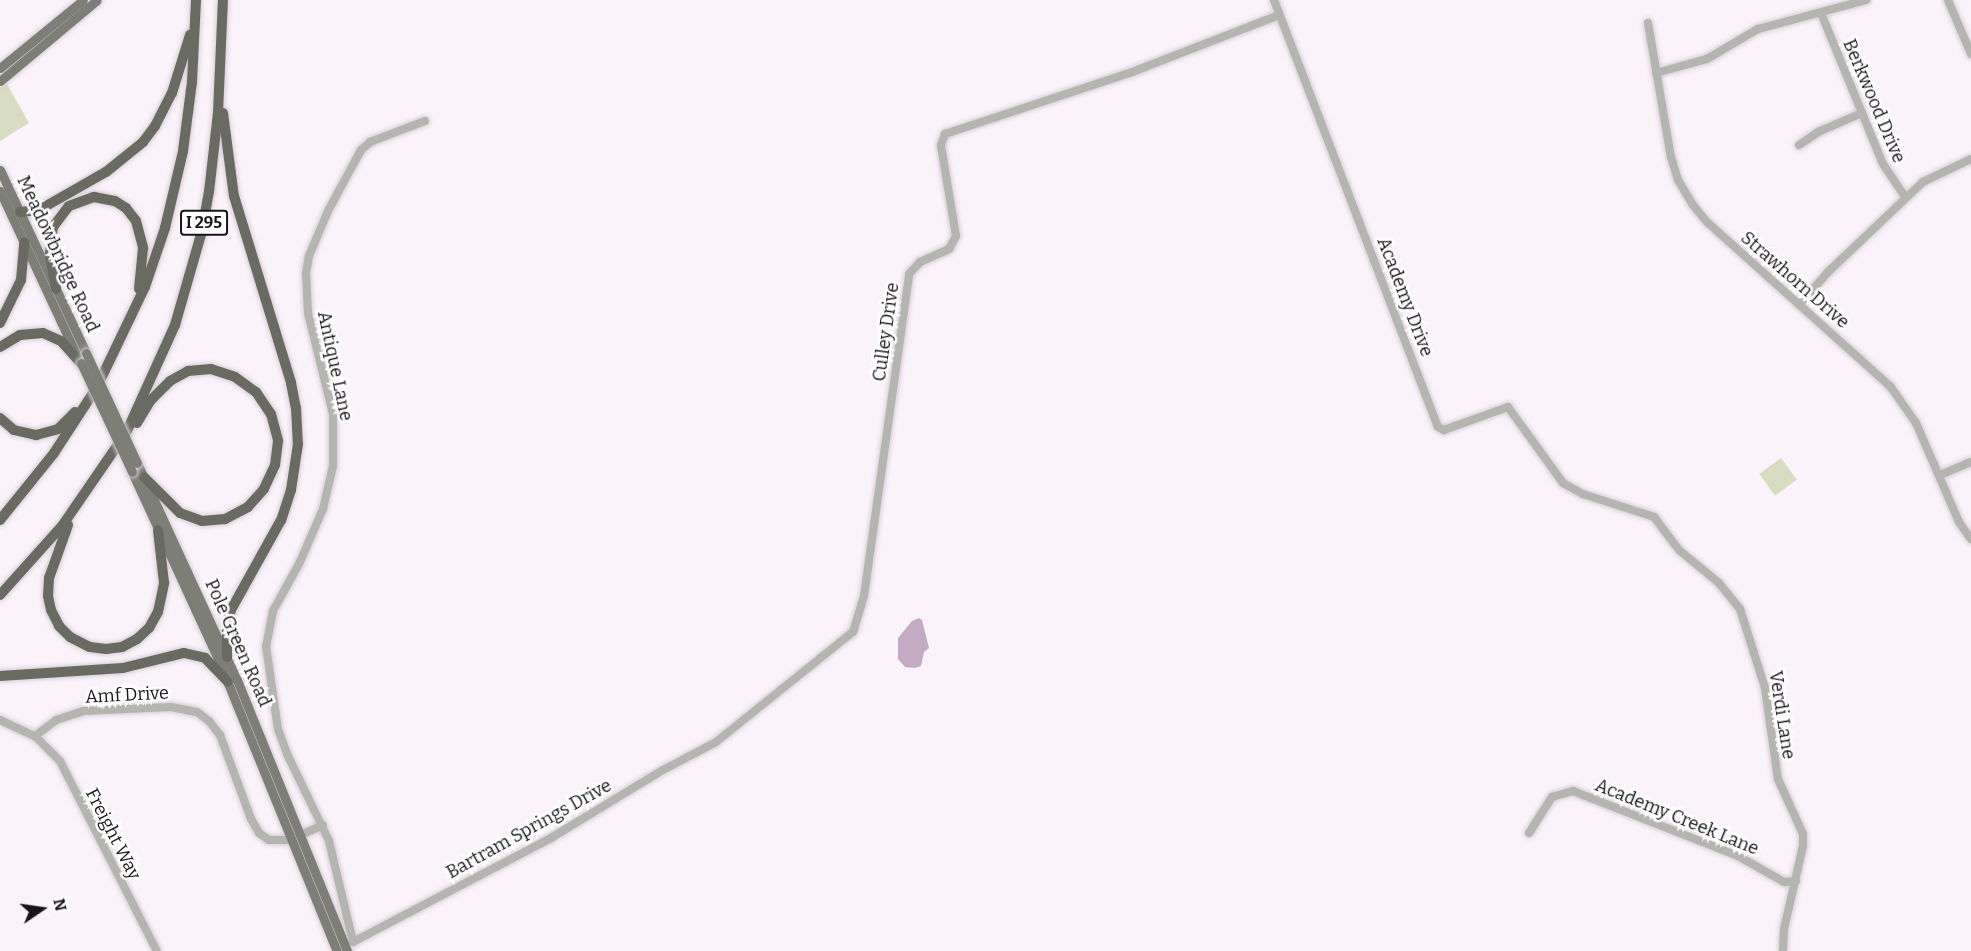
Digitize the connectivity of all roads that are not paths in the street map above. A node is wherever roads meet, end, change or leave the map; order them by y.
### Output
1 (82, 0) edge
2 (97, 0) edge
3 (223, 0) edge
4 (1274, 0) edge
5 (1866, 0) edge
6 (1948, 0) edge
7 (196, 4) edge
8 (1821, 13) junction
9 (1279, 15) junction
10 (1648, 22) dead end
11 (1971, 54) edge
12 (0, 68) edge
13 (1656, 73) junction
14 (0, 81) edge
15 (220, 86) junction
16 (1862, 113) junction
17 (425, 121) dead end
18 (1799, 145) dead end
19 (1971, 159) edge
20 (0, 170) edge
21 (0, 191) edge
22 (1905, 197) junction
23 (20, 212) junction
24 (24, 242) junction
25 (56, 289) junction
26 (1800, 304) junction
27 (137, 307) junction
28 (0, 323) edge
29 (0, 347) edge
30 (83, 358) junction
31 (89, 400) junction
32 (0, 418) edge
33 (126, 434) junction
34 (1971, 462) edge
35 (1940, 475) junction
36 (144, 477) junction
37 (1582, 494) joint
38 (74, 511) junction
39 (0, 520) edge
40 (158, 530) junction
41 (1971, 539) edge
42 (0, 595) edge
43 (227, 657) junction
44 (0, 676) edge
45 (228, 682) junction
46 (747, 717) joint
47 (0, 720) edge
48 (35, 736) junction
49 (322, 825) junction
50 (1529, 833) dead end
51 (292, 834) junction
52 (1796, 880) junction
53 (353, 942) joint
54 (157, 951) edge
55 (337, 951) edge
56 (347, 951) edge
57 (1783, 951) edge

1 - 12 main road
2 - 14 main road
3 - 15 highway, I 295
4 - 9 street, Academy Drive
5 - 8 street
6 - 11 street
7 - 23 highway
7 - 27 highway, I 295
8 - 13 street
8 - 16 street, Berkwood Drive
9 - 37 street, Academy Drive
9 - 46 street, Culley Drive
10 - 13 street, Strawhorn Drive
13 - 26 street, Strawhorn Drive
15 - 33 highway, I 295
15 - 43 highway
16 - 18 street
16 - 22 street, Berkwood Drive
17 - 49 street, Antique Lane
19 - 22 street
20 - 23 main road, Meadowbridge Road
21 - 24 main road, Meadowbridge Road
22 - 26 street
23 - 25 main road, Meadowbridge Road
24 - 28 highway
24 - 30 main road, Meadowbridge Road
25 - 27 highway
25 - 30 main road, Meadowbridge Road
26 - 35 street, Strawhorn Drive
27 - 31 highway, I 295
29 - 30 highway
30 - 36 main road, Pole Green Road, bridge
30 - 40 main road, Pole Green Road, bridge
31 - 32 highway
31 - 39 highway, I 295
33 - 36 highway
33 - 38 highway, I 295
34 - 35 street
35 - 41 street, Strawhorn Drive
36 - 43 main road, Pole Green Road
37 - 52 street, Verdi Lane
38 - 40 highway
38 - 42 highway, I 295
40 - 45 main road, Pole Green Road
43 - 51 main road, Pole Green Road
44 - 45 highway
45 - 51 main road, Pole Green Road
46 - 53 street, Bartram Springs Drive
47 - 48 street
48 - 51 street, Amf Drive
48 - 54 street, Freight Way
49 - 51 street
49 - 53 street, Antique Lane
50 - 52 street, Academy Creek Lane
51 - 55 main road, Pole Green Road
51 - 56 main road, Pole Green Road
52 - 57 street, Verdi Lane

